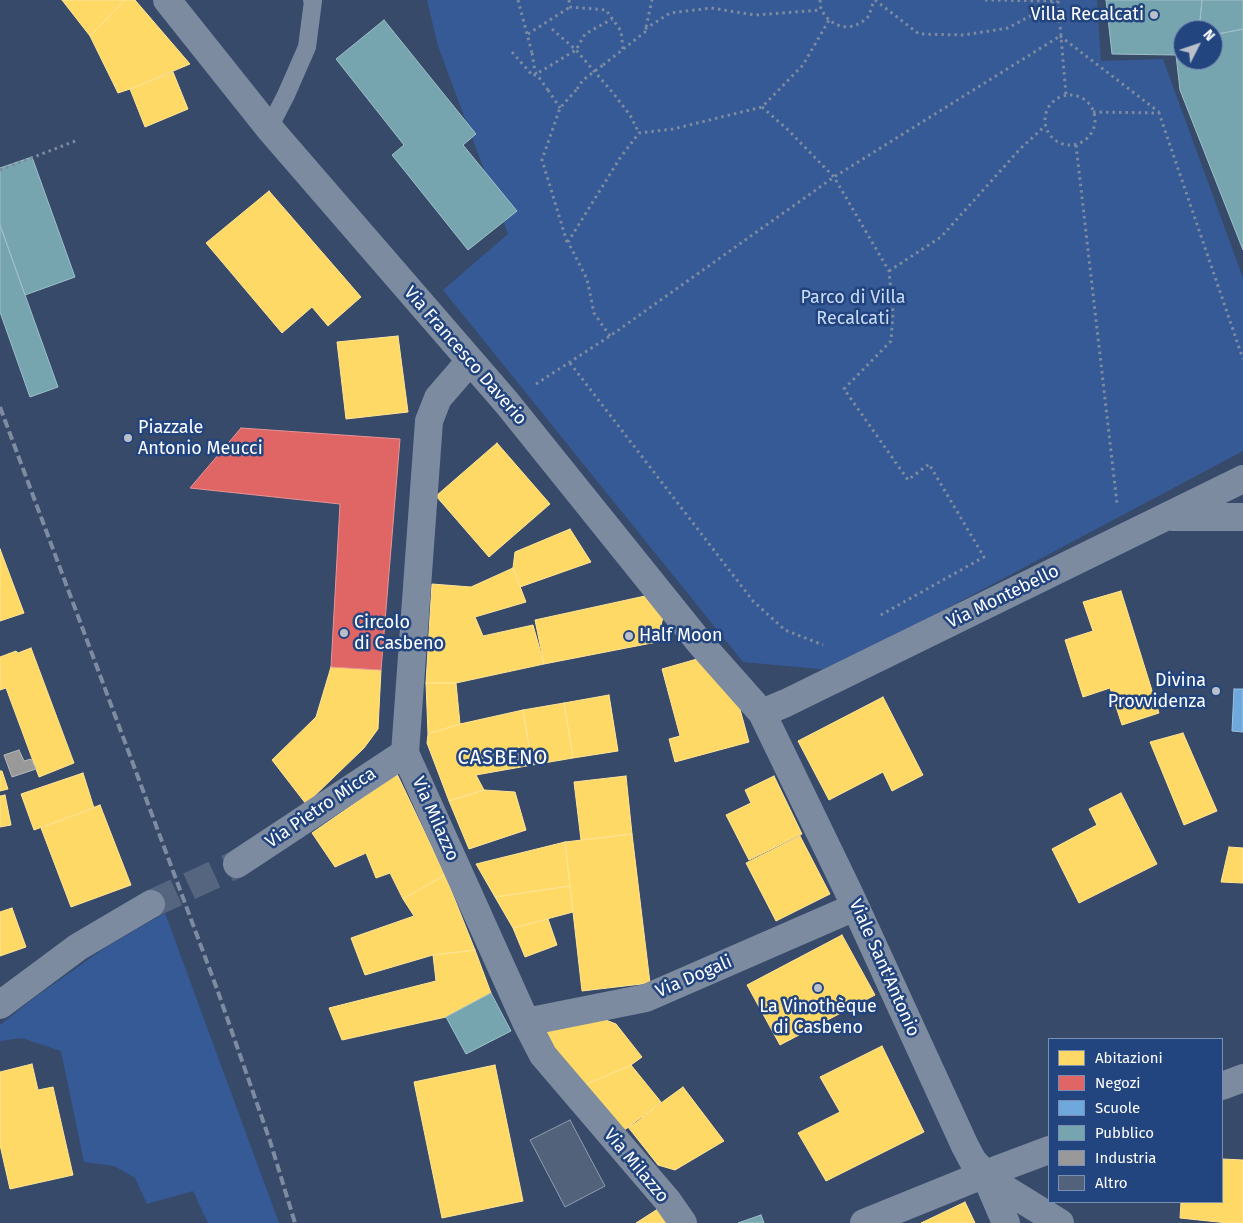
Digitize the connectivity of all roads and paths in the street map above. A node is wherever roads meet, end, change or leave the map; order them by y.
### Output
1 (167, 0) edge
2 (312, 0) edge
3 (518, 0) edge
4 (568, 0) edge
5 (652, 0) edge
6 (820, 0) edge
7 (874, 0) edge
8 (985, 0) edge
9 (1058, 0) edge
10 (570, 6) junction
11 (821, 10) junction
12 (612, 19) junction
13 (829, 20) junction
14 (552, 29) dead end
15 (645, 29) junction
16 (528, 34) junction
17 (1060, 36) junction
18 (623, 49) junction
19 (576, 50) junction
20 (512, 52) dead end
21 (1066, 96) junction
22 (762, 107) junction
23 (560, 108) junction
24 (1093, 112) junction
25 (1159, 112) junction
26 (1045, 126) junction
27 (269, 128) junction
28 (639, 133) junction
29 (78, 140) dead end
30 (1076, 144) junction
31 (0, 170) edge
32 (834, 177) junction
33 (568, 242) junction
34 (889, 271) junction
35 (610, 336) junction
36 (1243, 359) edge
37 (470, 360) junction
38 (570, 364) junction
39 (507, 403) junction
40 (1243, 479) edge
41 (1167, 517) junction
42 (1243, 517) edge
43 (1121, 539) junction
44 (876, 618) dead end
45 (826, 646) dead end
46 (762, 713) junction
47 (405, 753) junction
48 (237, 864) tunnel mouth
49 (151, 904) tunnel mouth
50 (855, 908) junction
51 (0, 1004) edge
52 (526, 1022) junction
53 (1243, 1078) edge
54 (1223, 1086) edge
55 (1048, 1150) edge
56 (985, 1174) junction
57 (683, 1223) edge
58 (864, 1223) edge
59 (1006, 1223) edge
60 (1060, 1223) edge

1 - 27 street, Via Francesco Daverio
2 - 27 lane
3 - 16 path
4 - 10 path
5 - 15 path
6 - 11 path
7 - 9 path
7 - 13 path
8 - 9 path
9 - 17 path
10 - 12 path
10 - 16 path
11 - 13 path
11 - 15 path
12 - 18 path
12 - 19 path
13 - 22 path
14 - 19 path
15 - 18 path
16 - 23 path, bridge
17 - 21 path
17 - 25 path
17 - 32 path
18 - 23 path, bridge
19 - 20 path
19 - 28 path
21 - 24 path
21 - 26 path
22 - 28 path
22 - 32 path
23 - 33 path
24 - 25 path
24 - 30 path
25 - 36 path
26 - 30 path
26 - 34 path
27 - 37 street, Via Francesco Daverio
28 - 33 path
29 - 31 path
30 - 43 path
32 - 34 path
32 - 35 path
33 - 35 path
34 - 44 path
35 - 38 path
37 - 39 street, Via Francesco Daverio
37 - 47 street, Via Milazzo
38 - 39 path
38 - 45 path
39 - 46 street, Via Francesco Daverio
40 - 41 street, Via Montebello
41 - 42 street
41 - 43 street, Via Montebello
43 - 46 street, Via Montebello
46 - 50 street, Viale Sant'Antonio
47 - 48 street, Via Pietro Micca
47 - 52 street, Via Milazzo
49 - 51 street
50 - 52 street, Via Dogali
50 - 56 street, Viale Sant'Antonio
52 - 57 street, Via Milazzo
53 - 54 street
55 - 56 street
56 - 58 street
56 - 59 street, Viale Sant'Antonio
56 - 60 street

